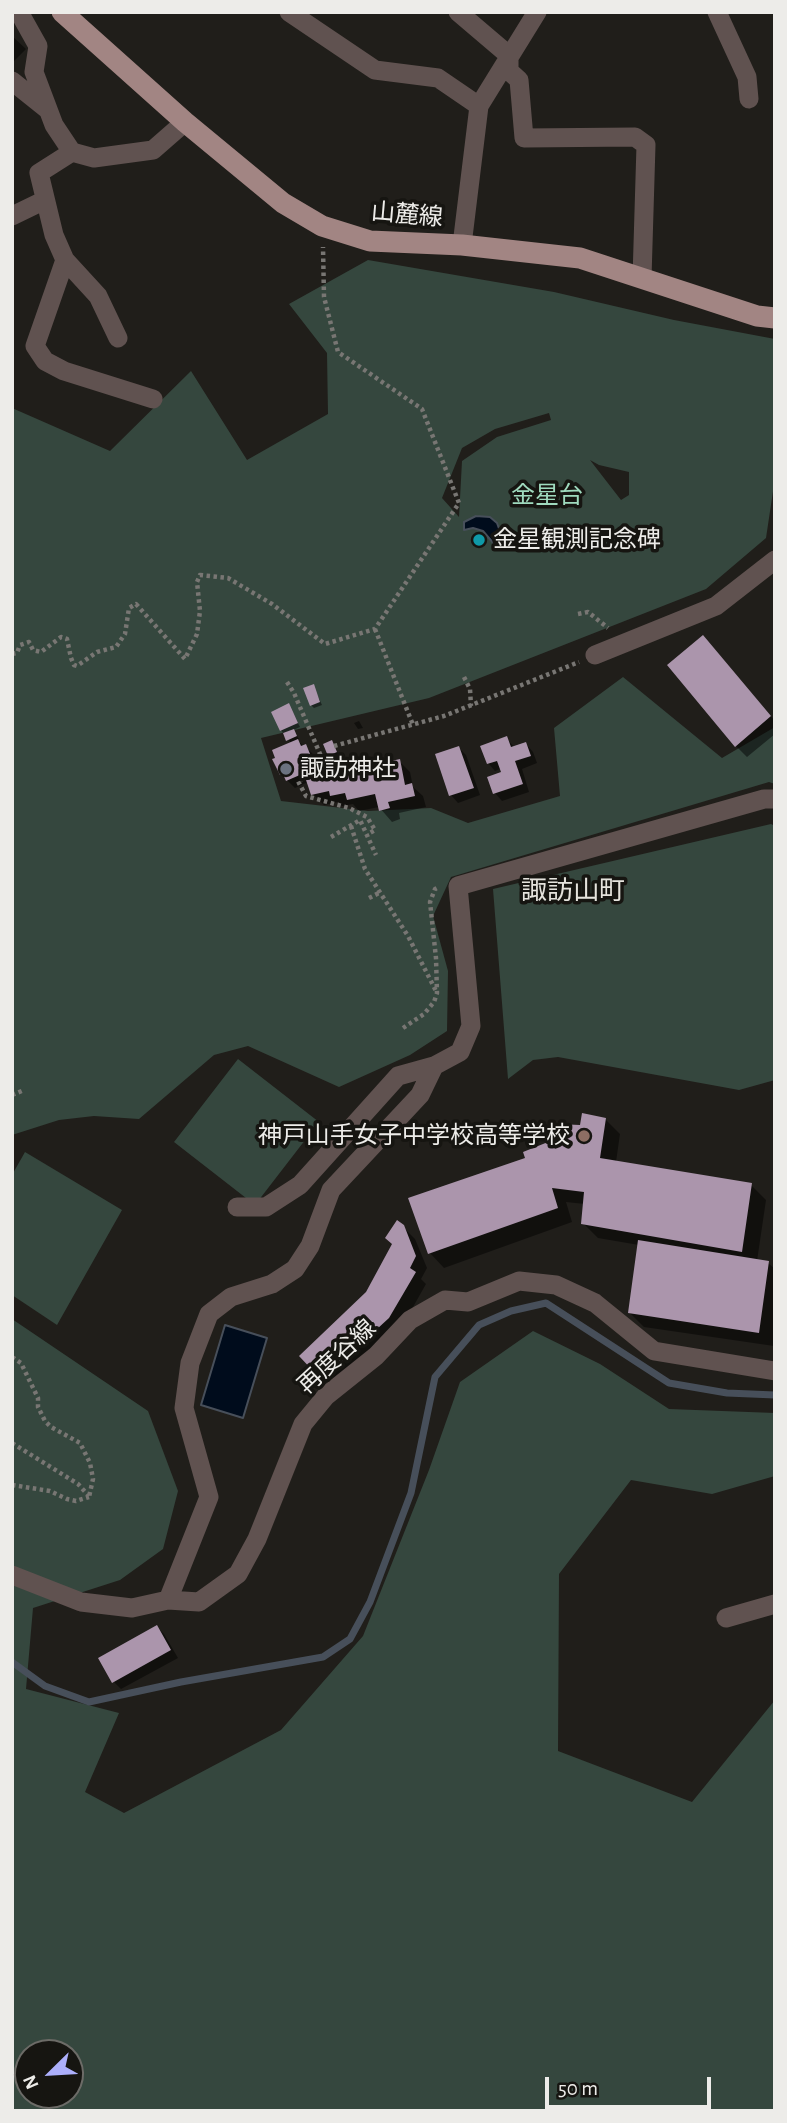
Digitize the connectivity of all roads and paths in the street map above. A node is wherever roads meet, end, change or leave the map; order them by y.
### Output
1 (19, 12) edge
2 (289, 12) edge
3 (458, 12) edge
4 (537, 12) edge
5 (717, 12) edge
6 (75, 16) edge
7 (509, 60) junction
8 (12, 81) edge
9 (749, 99) dead end
10 (479, 106) junction
11 (48, 109) junction
12 (185, 122) junction
13 (72, 152) junction
14 (45, 200) junction
15 (12, 216) edge
16 (322, 226) junction
17 (462, 245) junction
18 (65, 260) junction
19 (642, 278) junction
20 (775, 318) edge
21 (118, 338) dead end
22 (153, 400) dead end
23 (775, 560) edge
24 (578, 614) dead end
25 (374, 629) junction
26 (617, 635) dead end
27 (12, 654) edge
28 (596, 655) joint
29 (464, 677) dead end
30 (287, 682) dead end
31 (471, 706) junction
32 (413, 724) junction
33 (334, 746) dead end
34 (325, 750) dead end
35 (319, 752) junction
36 (775, 799) edge
37 (351, 825) junction
38 (368, 834) junction
39 (331, 837) dead end
40 (376, 855) dead end
41 (458, 886) junction
42 (379, 893) junction
43 (369, 898) dead end
44 (437, 993) junction
45 (403, 1028) dead end
46 (434, 1066) junction
47 (24, 1090) dead end
48 (12, 1095) edge
49 (237, 1207) dead end
50 (12, 1357) edge
51 (775, 1371) edge
52 (12, 1443) edge
53 (12, 1485) edge
54 (89, 1497) junction
55 (12, 1575) edge
56 (168, 1600) junction
57 (775, 1604) edge
58 (726, 1618) dead end

1 - 11 street
2 - 10 street
3 - 7 street
4 - 7 street
5 - 9 street
6 - 12 main road, 山麓線
7 - 10 street
7 - 19 street
8 - 11 street
10 - 17 street
11 - 13 street
12 - 13 street
12 - 16 main road, 山麓線
13 - 14 street
14 - 15 street
14 - 18 street
16 - 17 main road, 山麓線
16 - 25 path
17 - 19 main road, 山麓線
18 - 21 street
18 - 22 street
19 - 20 main road, 山麓線
23 - 28 street
24 - 26 path
25 - 27 path
25 - 32 path
28 - 31 path
29 - 31 path
30 - 35 path
31 - 32 path
32 - 33 path
34 - 35 path
35 - 38 path
36 - 41 street
37 - 38 path
37 - 39 path
37 - 42 path
38 - 40 path
41 - 44 path
41 - 46 street
42 - 43 path
42 - 44 path
44 - 45 path
46 - 49 street
46 - 56 street
47 - 48 path
50 - 54 path
51 - 56 street, 再度谷線
52 - 54 path
53 - 54 path
55 - 56 street, 再度谷線
57 - 58 street

